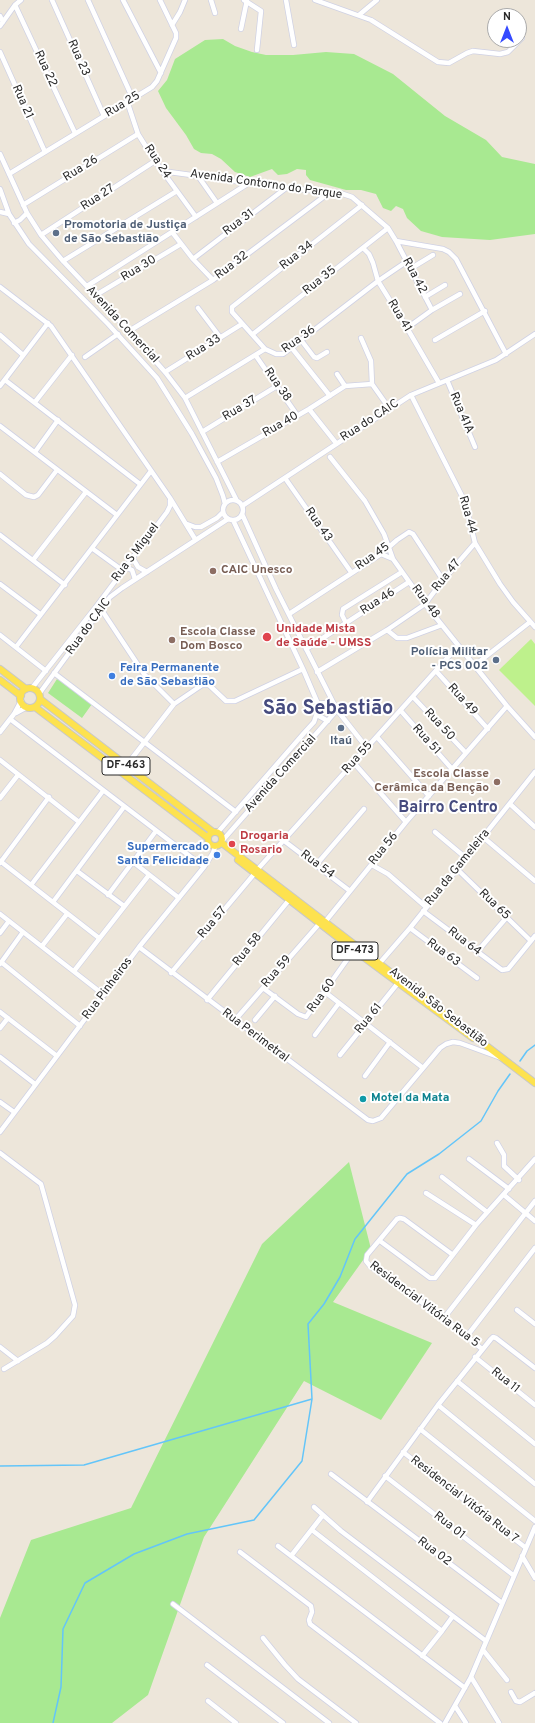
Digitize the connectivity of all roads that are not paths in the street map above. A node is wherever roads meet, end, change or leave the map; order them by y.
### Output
1 (21, 0) edge
2 (52, 0) edge
3 (88, 0) edge
4 (123, 0) edge
5 (160, 0) edge
6 (185, 0) edge
7 (211, 0) edge
8 (286, 0) edge
9 (319, 0) edge
10 (377, 0) edge
11 (246, 1) edge
12 (15, 5) junction
13 (215, 13) dead end
14 (359, 15) junction
15 (0, 16) edge
16 (2, 24) edge
17 (172, 25) junction
18 (242, 29) dead end
19 (294, 45) dead end
20 (512, 48) edge
21 (257, 50) dead end
22 (0, 52) edge
23 (161, 73) junction
24 (133, 98) junction
25 (127, 101) junction
26 (104, 116) junction
27 (75, 133) junction
28 (138, 134) junction
29 (45, 152) junction
30 (0, 154) edge
31 (155, 161) junction
32 (3, 166) edge
33 (162, 171) junction
34 (9, 174) junction
35 (198, 176) junction
36 (249, 182) junction
37 (286, 188) junction
38 (0, 189) edge
39 (177, 191) junction
40 (330, 192) junction
41 (217, 203) junction
42 (23, 205) junction
43 (362, 205) junction
44 (0, 212) edge
45 (27, 213) junction
46 (9, 214) junction
47 (196, 217) junction
48 (14, 223) junction
49 (388, 228) junction
50 (172, 232) junction
51 (41, 235) junction
52 (396, 241) junction
53 (181, 244) junction
54 (363, 248) junction
55 (433, 255) dead end
56 (193, 259) junction
57 (63, 261) junction
58 (406, 262) junction
59 (410, 269) junction
60 (213, 280) junction
61 (378, 281) junction
62 (445, 284) dead end
63 (87, 286) junction
64 (0, 287) edge
65 (460, 294) dead end
66 (96, 295) junction
67 (425, 296) junction
68 (198, 308) dead end
69 (432, 310) junction
70 (485, 312) junction
71 (117, 318) junction
72 (48, 323) junction
73 (108, 324) junction
74 (242, 324) junction
75 (407, 328) junction
76 (129, 331) junction
77 (118, 334) junction
78 (253, 334) junction
79 (535, 334) edge
80 (0, 335) edge
81 (220, 338) junction
82 (361, 338) dead end
83 (301, 340) junction
84 (435, 340) dead end
85 (139, 342) junction
86 (291, 347) junction
87 (132, 349) junction
88 (265, 349) junction
89 (327, 352) dead end
90 (23, 354) junction
91 (506, 354) junction
92 (72, 355) junction
93 (256, 356) junction
94 (85, 357) dead end
95 (165, 372) junction
96 (337, 374) dead end
97 (5, 380) junction
98 (447, 380) junction
99 (439, 383) junction
100 (372, 384) junction
101 (0, 386) edge
102 (277, 386) junction
103 (345, 386) junction
104 (412, 395) junction
105 (330, 396) junction
106 (185, 398) junction
107 (35, 402) junction
108 (389, 408) junction
109 (309, 409) junction
110 (297, 415) junction
111 (58, 420) junction
112 (0, 426) edge
113 (202, 432) junction
114 (336, 443) junction
115 (475, 447) dead end
116 (35, 452) junction
117 (213, 454) junction
118 (330, 457) dead end
119 (205, 459) junction
120 (217, 462) junction
121 (57, 470) junction
122 (151, 471) junction
123 (0, 474) edge
124 (284, 478) junction
125 (140, 484) junction
126 (86, 492) junction
127 (170, 498) junction
128 (237, 501) junction
129 (225, 504) junction
130 (242, 506) junction
131 (167, 512) junction
132 (223, 512) junction
133 (180, 514) junction
134 (242, 514) junction
135 (117, 515) junction
136 (231, 519) junction
137 (187, 524) junction
138 (0, 535) edge
139 (196, 539) junction
140 (475, 543) junction
141 (389, 547) junction
142 (92, 548) junction
143 (381, 554) junction
144 (132, 558) junction
145 (393, 559) junction
146 (33, 560) junction
147 (124, 568) junction
148 (147, 572) junction
149 (351, 572) junction
150 (402, 572) junction
151 (116, 579) junction
152 (135, 579) junction
153 (443, 580) junction
154 (410, 582) junction
155 (0, 584) edge
156 (65, 585) junction
157 (122, 588) junction
158 (276, 589) junction
159 (266, 590) junction
160 (425, 604) junction
161 (102, 609) junction
162 (40, 614) junction
163 (289, 614) junction
164 (530, 622) junction
165 (346, 623) junction
166 (442, 625) junction
167 (283, 627) junction
168 (535, 627) edge
169 (296, 629) junction
170 (387, 630) junction
171 (0, 635) edge
172 (458, 646) junction
173 (16, 647) junction
174 (306, 649) junction
175 (475, 666) junction
176 (0, 669) edge
177 (304, 669) junction
178 (46, 671) junction
179 (436, 671) junction
180 (317, 672) junction
181 (54, 673) junction
182 (0, 680) edge
183 (29, 689) junction
184 (40, 697) junction
185 (413, 697) junction
186 (21, 699) junction
187 (332, 702) junction
188 (174, 704) junction
189 (318, 704) junction
190 (507, 706) junction
191 (27, 707) junction
192 (35, 707) junction
193 (337, 710) junction
194 (401, 711) junction
195 (14, 714) junction
196 (317, 714) junction
197 (10, 719) junction
198 (328, 721) junction
199 (488, 728) junction
200 (0, 732) edge
201 (535, 736) edge
202 (377, 737) junction
203 (145, 742) junction
204 (367, 748) junction
205 (466, 753) junction
206 (0, 760) edge
207 (354, 763) junction
208 (126, 766) junction
209 (452, 769) junction
210 (535, 772) edge
211 (18, 775) junction
212 (103, 791) junction
213 (429, 796) junction
214 (49, 797) junction
215 (0, 798) edge
216 (510, 804) junction
217 (124, 807) junction
218 (364, 809) dead end
219 (236, 812) junction
220 (79, 822) junction
221 (406, 822) junction
222 (535, 827) edge
223 (156, 831) junction
224 (215, 832) junction
225 (435, 832) dead end
226 (208, 838) junction
227 (483, 838) junction
228 (283, 840) junction
229 (220, 844) junction
230 (466, 858) junction
231 (0, 862) edge
232 (132, 862) junction
233 (372, 864) junction
234 (316, 865) junction
235 (204, 867) junction
236 (457, 869) junction
237 (77, 871) junction
238 (256, 871) junction
239 (148, 874) junction
240 (535, 881) edge
241 (31, 885) junction
242 (350, 891) junction
243 (108, 895) junction
244 (179, 898) junction
245 (289, 900) junction
246 (52, 902) junction
247 (124, 906) junction
248 (426, 907) junction
249 (423, 911) junction
250 (0, 914) edge
251 (67, 914) junction
252 (507, 918) junction
253 (9, 921) junction
254 (326, 922) junction
255 (319, 924) junction
256 (410, 928) junction
257 (24, 932) junction
258 (0, 933) edge
259 (535, 936) edge
260 (99, 938) junction
261 (531, 941) junction
262 (42, 946) junction
263 (138, 947) junction
264 (354, 950) junction
265 (477, 952) junction
266 (1, 963) edge
267 (378, 965) junction
268 (74, 971) junction
269 (171, 973) junction
270 (477, 978) dead end
271 (398, 983) junction
272 (263, 988) junction
273 (325, 992) junction
274 (104, 995) junction
275 (274, 996) junction
276 (207, 1000) junction
277 (338, 1003) junction
278 (0, 1012) edge
279 (8, 1018) junction
280 (234, 1020) junction
281 (255, 1020) dead end
282 (366, 1023) junction
283 (80, 1026) junction
284 (0, 1028) edge
285 (315, 1035) dead end
286 (390, 1042) junction
287 (495, 1051) junction
288 (340, 1055) dead end
289 (57, 1056) junction
290 (0, 1057) edge
291 (504, 1059) junction
292 (423, 1068) junction
293 (365, 1076) dead end
294 (535, 1083) edge
295 (35, 1084) junction
296 (0, 1102) edge
297 (14, 1112) junction
298 (0, 1132) edge
299 (497, 1143) dead end
300 (0, 1153) edge
301 (469, 1159) dead end
302 (535, 1160) edge
303 (442, 1177) dead end
304 (519, 1180) junction
305 (509, 1190) junction
306 (426, 1193) dead end
307 (504, 1195) junction
308 (535, 1201) edge
309 (487, 1212) junction
310 (525, 1214) junction
311 (535, 1221) edge
312 (476, 1225) junction
313 (380, 1241) junction
314 (535, 1248) edge
315 (453, 1256) junction
316 (517, 1310) dead end
317 (444, 1318) junction
318 (535, 1324) edge
319 (467, 1336) junction
320 (0, 1347) edge
321 (482, 1349) junction
322 (475, 1357) junction
323 (18, 1361) junction
324 (535, 1368) edge
325 (4, 1369) dead end
326 (456, 1381) junction
327 (438, 1405) junction
328 (535, 1405) edge
329 (420, 1429) junction
330 (535, 1444) edge
331 (403, 1452) junction
332 (331, 1474) dead end
333 (385, 1476) junction
334 (535, 1484) edge
335 (366, 1502) junction
336 (314, 1507) dead end
337 (323, 1515) junction
338 (535, 1521) edge
339 (535, 1527) edge
340 (312, 1530) junction
341 (278, 1546) dead end
342 (526, 1548) junction
343 (240, 1552) dead end
344 (290, 1556) junction
345 (522, 1556) junction
346 (513, 1575) junction
347 (535, 1578) edge
348 (502, 1603) junction
349 (173, 1604) dead end
350 (453, 1616) junction
351 (442, 1631) junction
352 (263, 1638) dead end
353 (486, 1641) junction
354 (483, 1650) junction
355 (422, 1656) junction
356 (207, 1665) dead end
357 (471, 1677) junction
358 (507, 1680) dead end
359 (465, 1688) junction
360 (511, 1692) dead end
361 (535, 1693) edge
362 (208, 1701) dead end
363 (455, 1706) junction
364 (236, 1723) edge
365 (283, 1723) edge
366 (329, 1723) edge
367 (356, 1723) edge
368 (440, 1723) edge
369 (445, 1723) edge
370 (466, 1723) edge
371 (499, 1723) edge

1 - 12 street
2 - 26 street, Rua 23
3 - 24 street
4 - 23 street
5 - 17 street
6 - 17 street
7 - 13 street
8 - 19 street
9 - 14 street
10 - 14 street
11 - 18 street
11 - 21 street
12 - 16 street
12 - 27 street, Rua 22
14 - 20 street
15 - 16 street
17 - 23 street, Rua 25
22 - 29 street, Rua 21
23 - 24 street, Rua 25
24 - 25 street, Rua 25
25 - 26 street, Rua 25
25 - 28 street, Rua 24
26 - 27 street, Rua 25
27 - 29 street, Rua 25
28 - 31 street, Rua 24
28 - 42 street, Rua 26
29 - 34 street, Rua 25
30 - 32 street, Avenida Comercial
31 - 33 street, Rua 24
31 - 51 street, Rua 27
32 - 34 street, Avenida Comercial
33 - 35 street, Avenida Contorno do Parque
33 - 39 street, Rua 24
34 - 42 street, Avenida Comercial
35 - 36 street, Avenida Contorno do Parque
35 - 41 street
36 - 37 street, Avenida Contorno do Parque
36 - 41 street
37 - 40 street, Avenida Contorno do Parque
37 - 56 street, Rua 31
38 - 46 street, Avenida Comercial
39 - 47 street, Rua 24
39 - 57 street
40 - 43 street, Avenida Contorno do Parque
40 - 60 street, Rua 32
41 - 47 street
42 - 45 street, Avenida Comercial
43 - 49 street, Avenida Contorno do Parque
43 - 74 street, Rua 34
44 - 46 street
45 - 48 street
45 - 51 street, Avenida Comercial
46 - 48 street, Avenida Comercial
47 - 50 street
48 - 73 street, Avenida Comercial
49 - 52 street, Avenida Contorno do Parque
49 - 54 street, Rua 35
50 - 53 street
50 - 63 street
51 - 57 street, Avenida Comercial
52 - 58 street, Rua 42
52 - 70 street
53 - 56 street
53 - 66 street, Rua 30
54 - 61 street, Rua 41
54 - 78 street, Rua 35
55 - 59 street
56 - 60 street
57 - 63 street, Avenida Comercial
58 - 59 street, Rua 42
58 - 61 street, Rua 36
59 - 67 street, Rua 42
60 - 76 street, Rua 32
61 - 75 street, Rua 41
61 - 83 street, Rua 36
62 - 67 street
63 - 66 street, Avenida Comercial
64 - 72 street
65 - 69 street
66 - 71 street, Avenida Comercial
67 - 69 street, Rua 42
68 - 81 street
69 - 75 street
70 - 84 street
70 - 91 street
71 - 73 street
71 - 76 street, Avenida Comercial
72 - 90 street
72 - 92 street
73 - 77 street, Avenida Comercial
74 - 78 street
74 - 81 street, Rua 33
75 - 99 street, Rua 41
76 - 85 street, Avenida Comercial
77 - 87 street, Avenida Comercial
77 - 94 street
78 - 88 street
79 - 91 street
80 - 90 street
81 - 95 street, Rua 33
82 - 100 street
83 - 86 street, Rua 36
83 - 89 street
85 - 87 street
85 - 95 street, Avenida Comercial
86 - 88 street, Rua 36
86 - 105 street
87 - 119 street, Avenida Comercial
88 - 93 street, Rua 36
90 - 97 street
91 - 98 street, Rua do CAIC
92 - 107 street
92 - 122 street
93 - 102 street, Rua 38
93 - 106 street, Rua 36
95 - 106 street, Avenida Comercial
96 - 103 street
97 - 101 street
97 - 107 street
98 - 99 street, Rua do CAIC
98 - 115 street, Rua 41A
99 - 104 street, Rua do CAIC
100 - 103 street, Rua 40
100 - 108 street
102 - 110 street, Rua 38
102 - 113 street, Rua 37
103 - 105 street, Rua 40
104 - 108 street, Rua do CAIC
104 - 140 street, Rua 44
105 - 109 street, Rua 40
106 - 113 street, Avenida Comercial
107 - 111 street
108 - 114 street, Rua do CAIC
109 - 110 street, Rua 40
109 - 114 street
110 - 120 street, Rua 40
111 - 116 street
111 - 125 street
112 - 116 street
113 - 117 street, Avenida Comercial
114 - 124 street, Rua do CAIC
116 - 121 street
117 - 119 street
117 - 120 street, Avenida Comercial
118 - 141 street, Rua 48
119 - 129 street, Avenida Comercial
120 - 128 street, Avenida Comercial
121 - 123 street
121 - 126 street
122 - 125 street
122 - 127 street
124 - 130 street, Rua do CAIC
124 - 149 street, Rua 43
125 - 135 street
126 - 135 street
126 - 146 street
127 - 131 street, Rua S Miguel
127 - 133 street
128 - 129 street
128 - 130 street
129 - 132 street
130 - 134 street
131 - 133 street
131 - 144 street, Rua S Miguel
132 - 136 street
132 - 137 street
133 - 137 street
134 - 136 street
134 - 158 street
135 - 142 street
136 - 139 street, Rua do CAIC
136 - 159 street, Avenida Comercial
137 - 139 street
138 - 146 street
139 - 148 street, Rua do CAIC
140 - 153 street, Rua 47
140 - 164 street, Rua 44
141 - 143 street, Rua 45
141 - 145 street, Rua 48
141 - 153 street, Rua 45
142 - 147 street
142 - 156 street
143 - 145 street
143 - 149 street, Rua 45
144 - 147 street, Rua S Miguel
144 - 148 street
145 - 150 street, Rua 48
146 - 156 street
147 - 151 street, Rua S Miguel
147 - 152 street
148 - 152 street, Rua do CAIC
149 - 163 street, Rua 45
150 - 154 street, Rua 48
150 - 165 street
151 - 157 street
151 - 178 street, Rua S Miguel
152 - 157 street, Rua do CAIC
153 - 160 street, Rua 47
154 - 160 street, Rua 48
154 - 165 street, Rua 46
155 - 162 street
156 - 162 street
157 - 161 street, Rua do CAIC
158 - 159 street
158 - 163 street
159 - 167 street, Avenida Comercial
160 - 166 street, Rua 48
160 - 170 street, Rua 47
161 - 181 street, Rua do CAIC
161 - 188 street
162 - 173 street
163 - 169 street
164 - 168 street, Rua 44
164 - 175 street
165 - 174 street, Rua 46
166 - 170 street
166 - 172 street, Rua 48
167 - 169 street
167 - 177 street, Avenida Comercial
169 - 174 street
170 - 180 street, Rua 47
171 - 173 street
172 - 175 street, Rua 48
172 - 179 street, Rua 55
173 - 178 street
174 - 180 street
175 - 190 street, Rua 48
176 - 183 main road, DF-463
177 - 188 street
177 - 189 street, Avenida Comercial
178 - 183 street, Rua S Miguel
179 - 185 street, Rua 55
179 - 199 street, Rua 49
180 - 187 street
181 - 184 street, Rua do CAIC
181 - 203 street
182 - 186 main road
183 - 184 main road, DF-463
183 - 186 main road
184 - 192 main road
184 - 208 main road, DF-463
185 - 194 street, Rua 55
185 - 205 street, Rua 50
186 - 191 main road
186 - 195 street
187 - 189 street
187 - 193 street
188 - 203 street
189 - 196 street, Avenida Comercial
190 - 199 street, Rua 56
190 - 201 street, Rua 48
191 - 192 main road
191 - 195 street
192 - 226 main road, DF-463
193 - 198 street, Avenida Comercial
193 - 204 street
194 - 202 street, Rua 55
194 - 209 street, Rua 51
195 - 197 street
196 - 198 street
196 - 219 street, Avenida Comercial
197 - 200 street
197 - 212 street
198 - 229 street, Avenida Comercial
199 - 205 street, Rua 56
202 - 204 street, Rua 55
202 - 213 street
203 - 208 street
203 - 219 street
204 - 207 street, Rua 55
205 - 209 street, Rua 56
206 - 211 street
207 - 221 street
207 - 228 street, Rua 55
208 - 224 main road, DF-463
209 - 213 street, Rua 56
210 - 216 street, Rua da Gameleira
211 - 214 street
211 - 215 street
212 - 217 street
212 - 220 street
213 - 221 street, Rua 56
214 - 220 street
214 - 231 street
216 - 222 street
216 - 227 street, Rua da Gameleira
217 - 223 street
217 - 237 street
218 - 234 street
219 - 224 street, Avenida Comercial
220 - 241 street
221 - 233 street, Rua 56
223 - 232 street
223 - 235 street
224 - 226 main road
224 - 229 main road, DF-473
225 - 230 street
226 - 229 main road, DF-473
227 - 230 street, Rua da Gameleira
227 - 240 street
228 - 234 street, Rua 54
228 - 238 street, Rua 55
229 - 235 street, Rua Pinheiros
229 - 238 main road, Avenida São Sebastião / DF-473
230 - 236 street, Rua da Gameleira
231 - 241 street
232 - 239 street
232 - 243 street
233 - 242 street, Rua 56
233 - 248 street
234 - 242 street, Rua 54
235 - 244 street, Rua Pinheiros
236 - 248 street, Rua da Gameleira
236 - 252 street, Rua 65
237 - 243 street
237 - 246 street
238 - 245 main road, Avenida São Sebastião / DF-473
238 - 254 main road, Avenida São Sebastião / DF-473
238 - 269 street, Rua 57
239 - 244 street
239 - 247 street
241 - 246 street
242 - 254 street, Rua 56
243 - 247 street
244 - 263 street, Rua Pinheiros
245 - 255 main road, Avenida São Sebastião / DF-473
245 - 276 street, Rua 58
246 - 251 street
247 - 260 street
248 - 249 street, Rua da Gameleira
249 - 256 street, Rua da Gameleira
249 - 265 street, Rua 64
250 - 253 street
251 - 260 street
251 - 262 street
252 - 261 street, Rua 65
252 - 265 street
253 - 257 street
253 - 258 street
254 - 267 main road, Avenida São Sebastião / DF-473
255 - 264 main road, Avenida São Sebastião / DF-473
255 - 272 street, Rua 59
256 - 267 street, Rua da Gameleira
256 - 270 street, Rua 63
257 - 262 street
257 - 266 street
259 - 261 street
260 - 268 street
261 - 265 street, Rua 64
262 - 268 street
263 - 269 street, Rua Perimetral
263 - 274 street, Rua Pinheiros
264 - 267 main road, Avenida São Sebastião / DF-473
264 - 273 street, Rua 60
266 - 283 street
267 - 271 main road, Avenida São Sebastião / DF-473
267 - 287 main road, Avenida São Sebastião / DF-473
268 - 274 street
269 - 276 street, Rua Perimetral
271 - 282 street, Rua 61
271 - 287 main road, Avenida São Sebastião / DF-473
272 - 275 street, Rua 60
272 - 280 street, Rua 59
273 - 275 street, Rua 60
273 - 277 street
274 - 283 street, Rua Pinheiros
275 - 281 street
276 - 280 street, Rua Perimetral
277 - 282 street
277 - 285 street
278 - 279 street
279 - 284 street
279 - 289 street
280 - 292 street, Rua Perimetral
282 - 286 street
282 - 288 street, Rua 61
283 - 289 street, Rua Pinheiros
286 - 292 street
286 - 293 street
287 - 291 main road
289 - 295 street, Rua Pinheiros
290 - 295 street
291 - 292 street
291 - 294 main road
295 - 297 street, Rua Pinheiros
296 - 297 street
297 - 298 street, Rua Pinheiros
299 - 304 street
300 - 323 street
301 - 305 street
302 - 304 street
303 - 309 street
304 - 305 street
305 - 307 street
306 - 312 street
307 - 309 street
307 - 310 street
308 - 310 street
309 - 312 street
310 - 311 street
310 - 317 street
312 - 315 street
313 - 315 street
313 - 315 street
313 - 317 street, Residencial Vitória Rua 5
314 - 319 street
316 - 318 street
317 - 319 street, Residencial Vitória Rua 5
319 - 321 street, Residencial Vitória Rua 5
320 - 323 street
321 - 322 street
321 - 324 street
322 - 326 street
322 - 328 street, Rua 11
323 - 325 street
326 - 327 street
326 - 330 street
327 - 329 street
327 - 334 street
329 - 331 street
329 - 338 street
331 - 333 street
331 - 342 street, Residencial Vitória Rua 7
332 - 335 street, Rua 02
333 - 335 street
333 - 346 street, Rua 01
335 - 348 street, Rua 02
336 - 337 street
337 - 340 street
337 - 350 street
339 - 342 street
340 - 344 street
340 - 351 street
341 - 344 street
342 - 345 street
343 - 368 street
344 - 355 street
345 - 346 street
345 - 347 street
346 - 348 street
348 - 353 street
349 - 366 street
350 - 351 street
350 - 353 street
351 - 355 street
352 - 367 street
353 - 354 street
354 - 357 street
354 - 358 street
355 - 359 street
356 - 365 street
357 - 359 street
357 - 371 street
359 - 363 street
360 - 361 street
362 - 364 street
363 - 369 street
363 - 370 street

